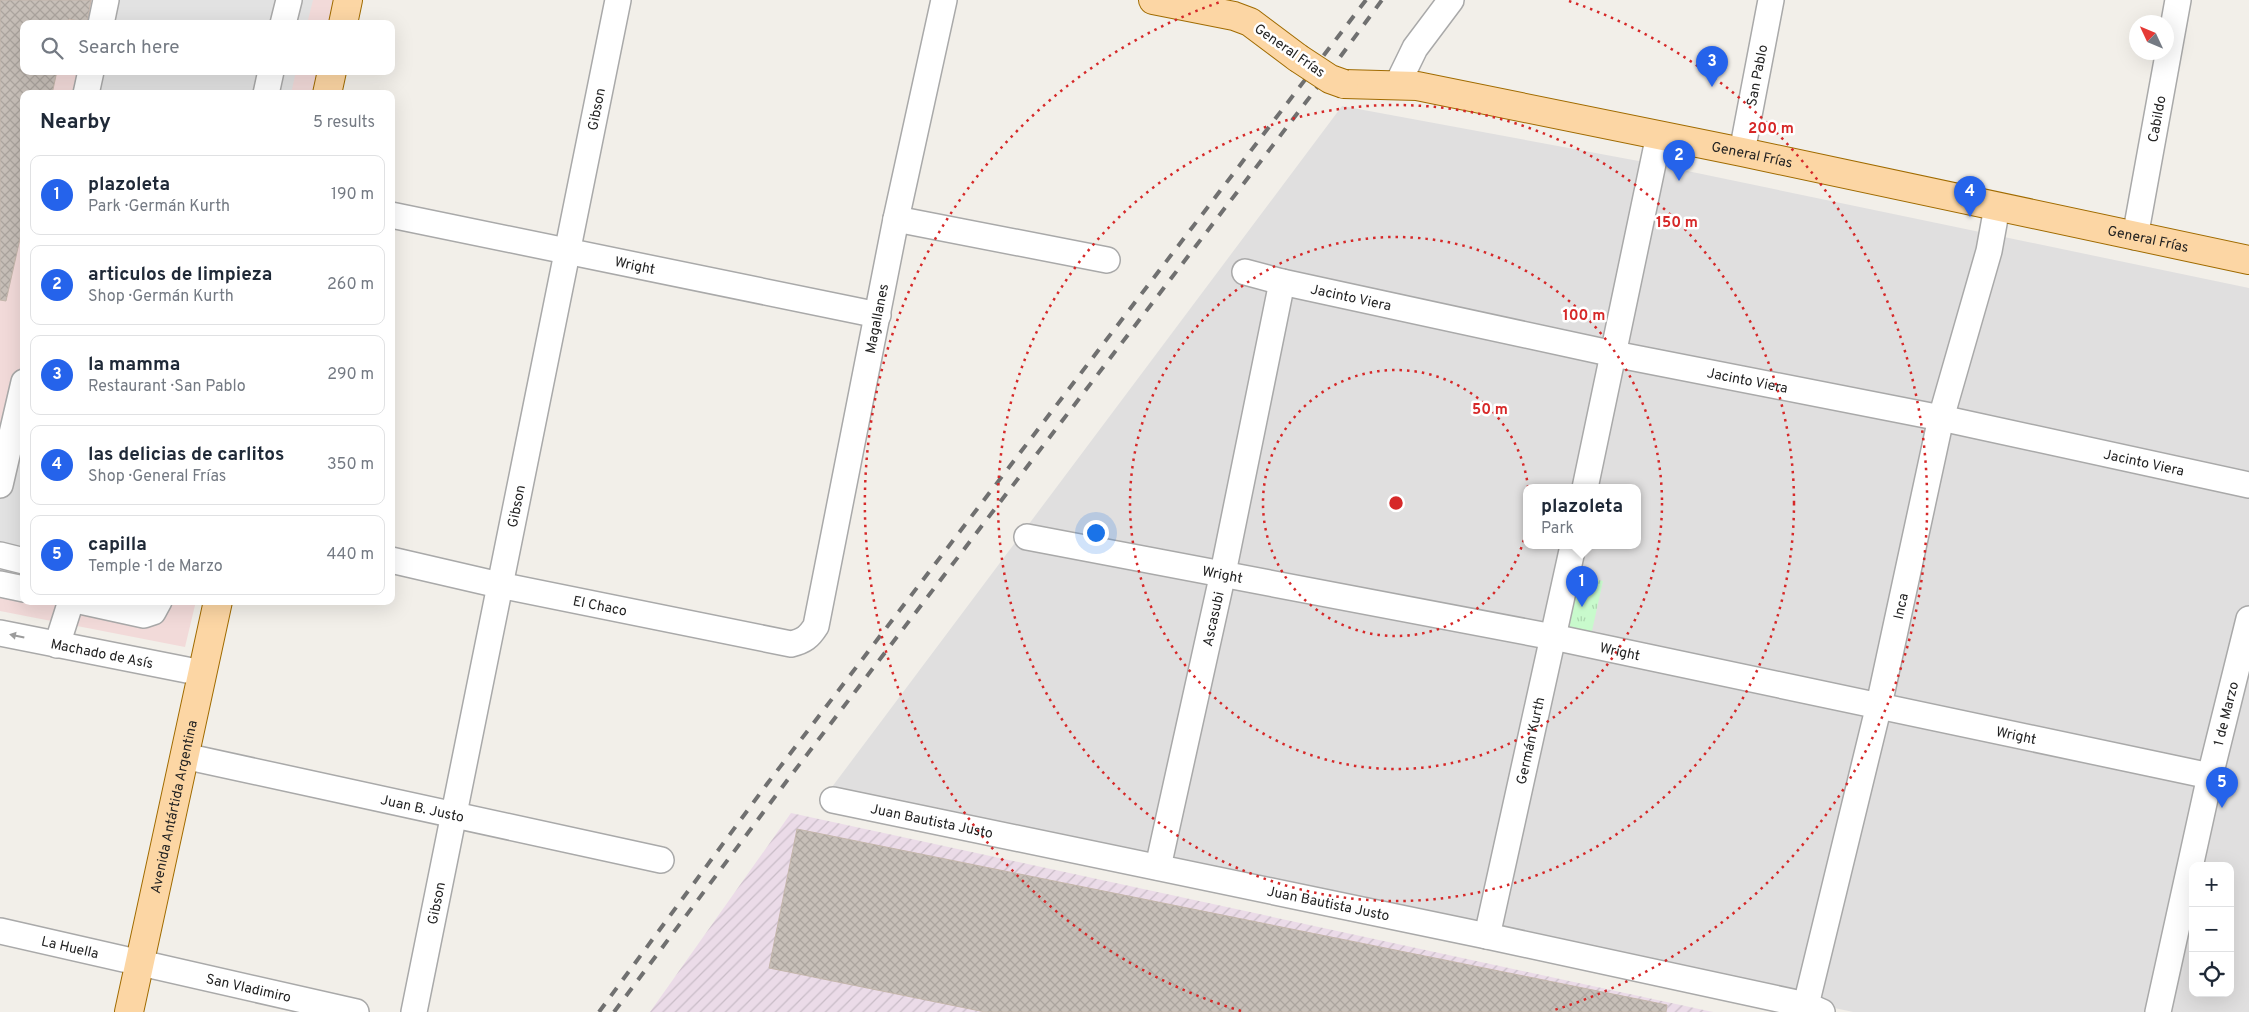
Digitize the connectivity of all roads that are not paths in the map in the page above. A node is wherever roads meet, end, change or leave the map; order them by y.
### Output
1 (106, 0) edge
2 (289, 0) edge
3 (348, 0) edge
4 (618, 0) edge
5 (944, 0) edge
6 (1153, 0) edge
7 (1451, 0) edge
8 (1771, 0) edge
9 (2178, 0) edge
10 (102, 20) edge
11 (284, 20) edge
12 (344, 20) edge
13 (90, 75) edge
14 (270, 75) edge
15 (331, 75) edge
16 (1397, 85) junction
17 (87, 90) edge
18 (267, 90) edge
19 (327, 90) edge
20 (1660, 136) junction
21 (1742, 152) junction
22 (1997, 207) junction
23 (395, 216) edge
24 (896, 219) junction
25 (2135, 237) junction
26 (569, 251) junction
27 (1107, 260) dead end
28 (2249, 260) edge
29 (1245, 272) dead end
30 (1282, 282) junction
31 (878, 315) junction
32 (1614, 354) junction
33 (20, 399) edge
34 (1941, 418) junction
35 (1586, 484) edge
36 (0, 485) edge
37 (2249, 485) edge
38 (1027, 537) dead end
39 (1572, 549) edge
40 (0, 555) edge
41 (20, 560) edge
42 (395, 561) edge
43 (1223, 573) junction
44 (0, 584) edge
45 (499, 585) junction
46 (20, 588) edge
47 (70, 605) edge
48 (100, 605) edge
49 (157, 605) edge
50 (217, 605) edge
51 (2249, 619) edge
52 (0, 633) edge
53 (808, 637) joint
54 (1553, 637) junction
55 (57, 645) junction
56 (202, 674) junction
57 (2241, 685) edge
58 (1879, 705) junction
59 (184, 756) junction
60 (2210, 776) junction
61 (833, 800) dead end
62 (453, 814) junction
63 (661, 860) dead end
64 (1158, 867) junction
65 (0, 931) edge
66 (1487, 936) junction
67 (140, 963) junction
68 (1814, 1008) edge
69 (129, 1012) edge
70 (356, 1012) edge
71 (414, 1012) edge
72 (2158, 1012) edge

1 - 10 street
2 - 11 street
3 - 12 main road
4 - 26 street, Gibson
5 - 24 street, Magallanes
6 - 16 main road, General Frías, bridge
7 - 16 street
8 - 21 street, San Pablo
9 - 25 street, Cabildo
13 - 17 street
14 - 18 street
15 - 19 main road
16 - 20 main road, General Frías
20 - 21 main road, General Frías
20 - 32 street
21 - 22 main road, General Frías
22 - 25 main road, General Frías
22 - 34 street, Inca
23 - 26 street, Wright
24 - 27 street
24 - 31 street, Magallanes
25 - 28 main road, General Frías
26 - 31 street, Wright
26 - 45 street, Gibson
29 - 30 street, Jacinto Viera
30 - 32 street, Jacinto Viera
30 - 43 street, Ascasubi
31 - 53 street, Magallanes
32 - 34 street, Jacinto Viera
32 - 35 street
33 - 36 street
34 - 37 street, Jacinto Viera
34 - 58 street, Inca
38 - 43 street, Wright
39 - 54 street, Germán Kurth
40 - 41 street
42 - 45 street, El Chaco
43 - 54 street, Wright
43 - 64 street, Ascasubi
44 - 46 street
45 - 53 street, El Chaco
45 - 62 street, Gibson
47 - 55 street
48 - 49 street
50 - 56 main road, Avenida Antártida Argentina
51 - 57 street, 1 de Marzo
55 -> 52 street, Machado de Asís
54 - 58 street, Wright
54 - 66 street, Germán Kurth
55 - 56 street, Machado de Asís
56 - 59 main road, Avenida Antártida Argentina
57 - 60 street, 1 de Marzo
58 - 60 street, Wright
58 - 68 street, Inca
59 - 62 street, Juan B. Justo
59 - 67 main road, Avenida Antártida Argentina
60 - 72 street, 1 de Marzo
61 - 64 street, Juan Bautista Justo
62 - 63 street, Juan B. Justo
62 - 71 street, Gibson
64 - 66 street, Juan Bautista Justo
65 - 67 street, La Huella
66 - 68 street, Juan Bautista Justo
67 - 69 main road, Avenida Antártida Argentina
67 - 70 street, San Vladimiro

